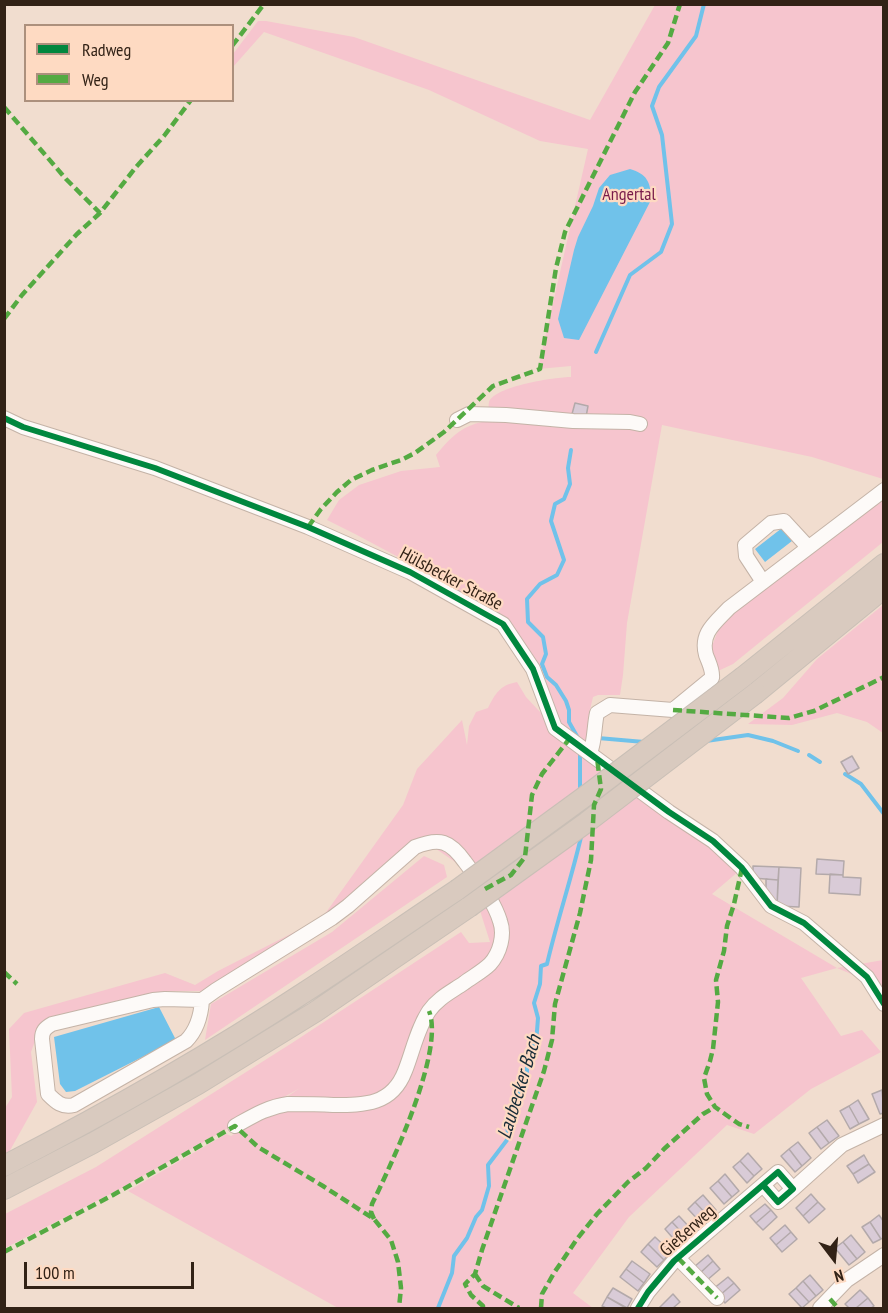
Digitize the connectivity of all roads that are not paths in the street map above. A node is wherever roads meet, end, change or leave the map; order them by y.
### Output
1 (4, 418) edge
2 (457, 420) dead end
3 (640, 424) dead end
4 (884, 490) edge
5 (808, 547) junction
6 (884, 564) edge
7 (763, 582) junction
8 (884, 588) edge
9 (592, 743) junction
10 (202, 1000) junction
11 (884, 1004) edge
12 (884, 1125) edge
13 (236, 1126) dead end
14 (4, 1166) edge
15 (763, 1185) junction
16 (4, 1189) edge
17 (793, 1189) junction
18 (884, 1255) edge
19 (678, 1258) junction
20 (717, 1298) dead end
21 (829, 1305) edge
22 (640, 1308) edge

1 - 9 street, Hülsbecker Straße
2 - 3 street
4 - 5 street
5 - 7 street
5 - 7 street
6 - 14 highway, bridge
7 - 9 street
8 - 16 highway, bridge
9 - 11 street, Hülsbecker Straße
10 - 10 street
10 - 13 street
12 - 17 street
15 - 17 street
15 - 17 street, Gießerweg
15 - 19 street, Gießerweg
18 - 21 street
19 - 20 street, Gießerweg
19 - 22 street, Gießerweg

